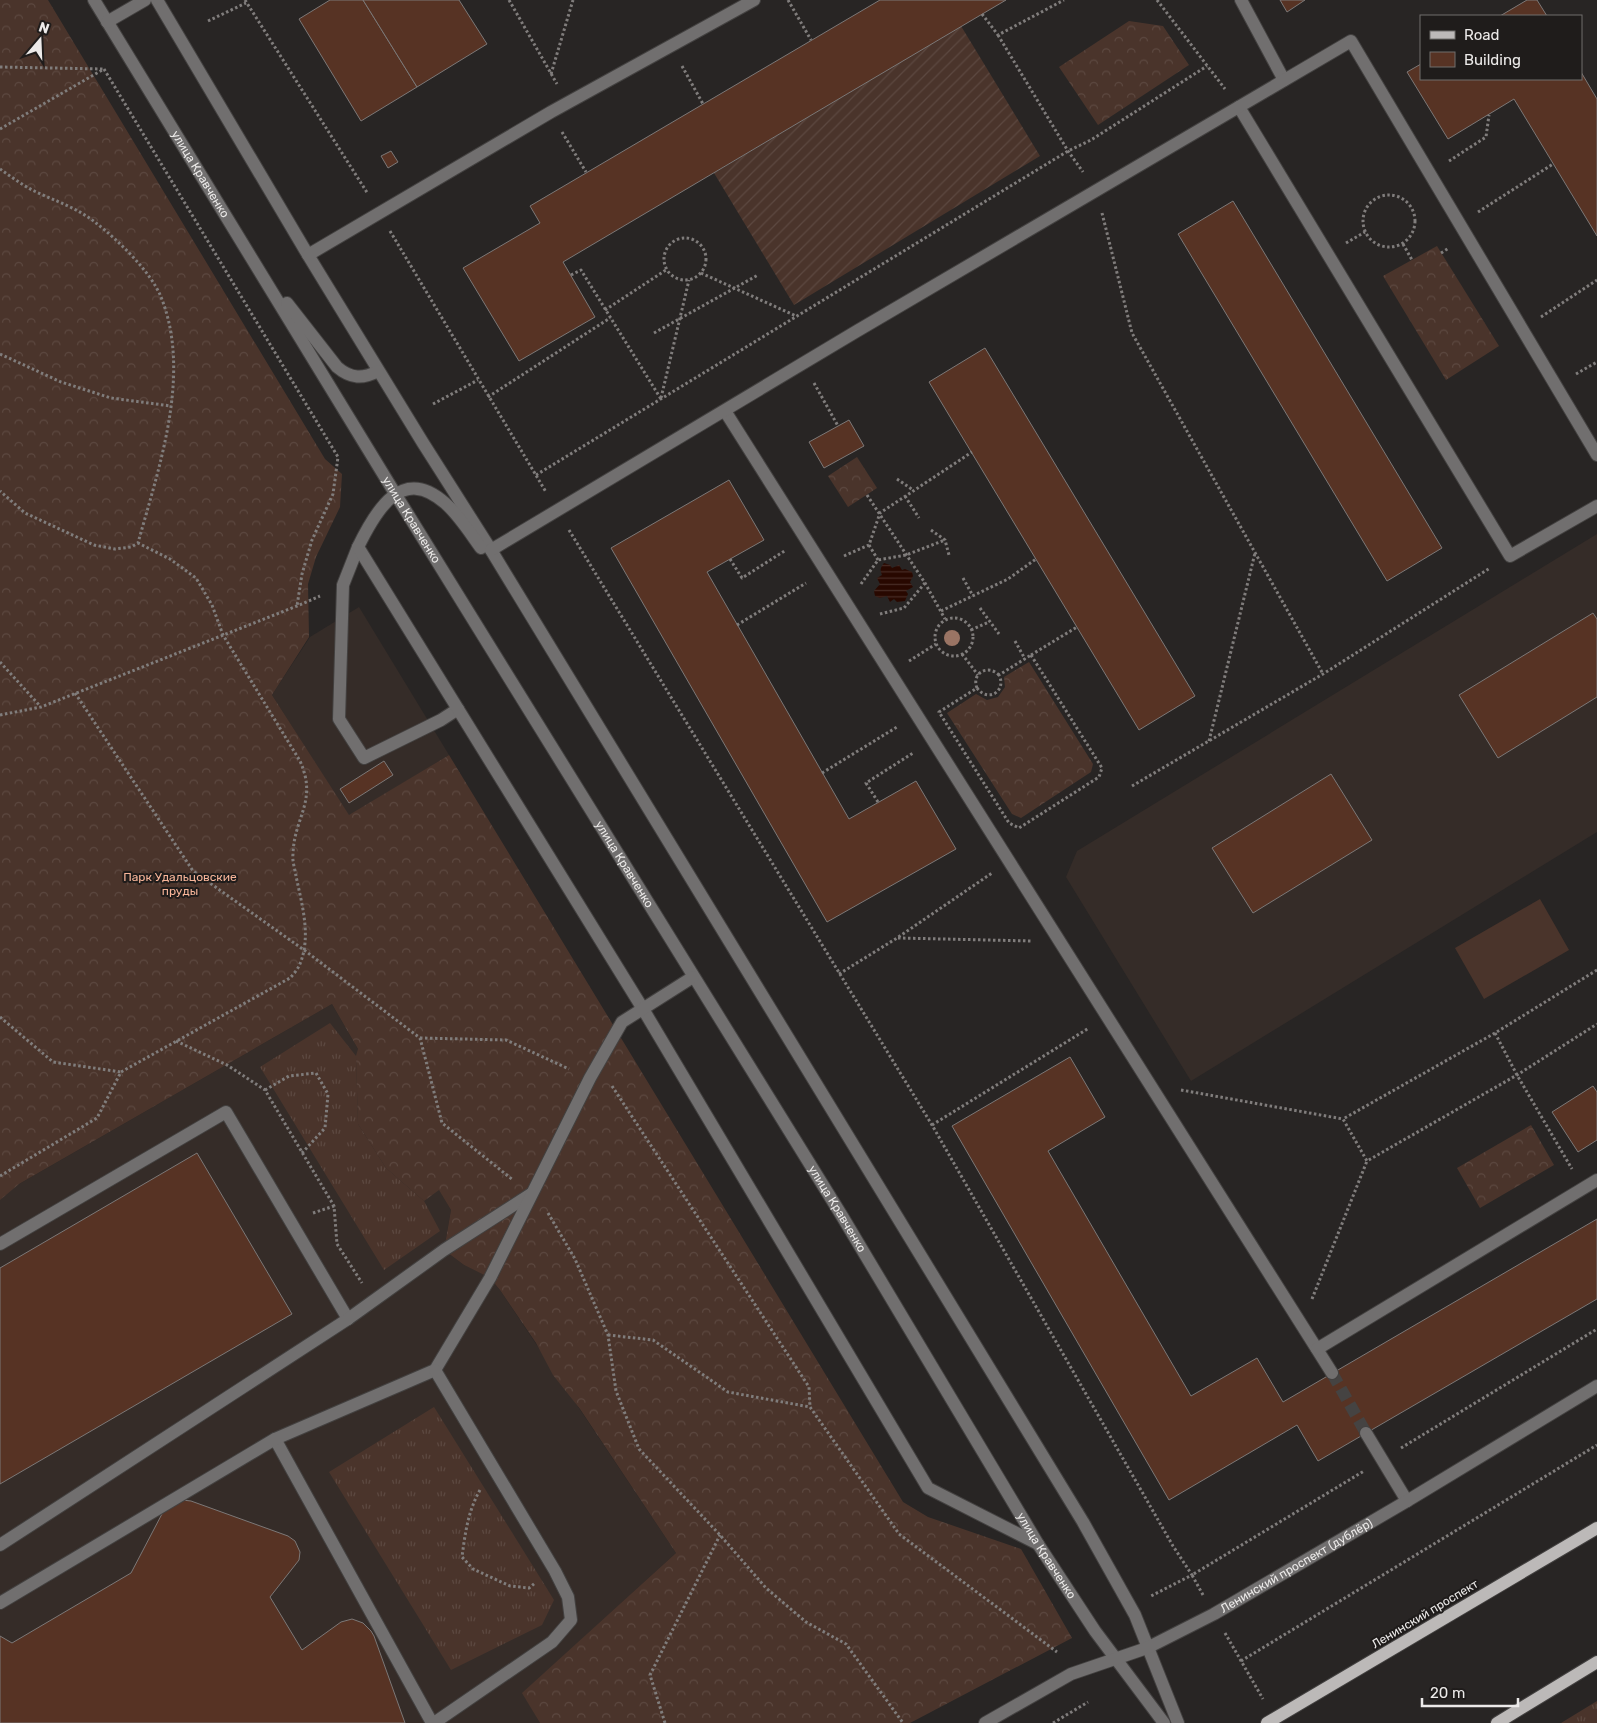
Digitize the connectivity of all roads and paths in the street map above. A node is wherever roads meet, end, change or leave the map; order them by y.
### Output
1 (94, 0) edge
2 (145, 0) edge
3 (157, 0) edge
4 (509, 0) edge
5 (573, 0) edge
6 (754, 0) edge
7 (788, 0) edge
8 (1064, 0) edge
9 (1157, 0) edge
10 (1241, 0) edge
11 (245, 1) edge
12 (982, 14) dead end
13 (208, 21) dead end
14 (107, 22) junction
15 (998, 35) junction
16 (811, 40) dead end
17 (671, 46) junction
18 (1207, 66) junction
19 (0, 67) edge
20 (104, 69) junction
21 (551, 74) junction
22 (1284, 80) junction
23 (568, 103) junction
24 (703, 104) dead end
25 (1239, 107) junction
26 (551, 112) junction
27 (1489, 115) dead end
28 (0, 129) edge
29 (1068, 151) junction
30 (1553, 164) dead end
31 (0, 169) edge
32 (586, 172) dead end
33 (1430, 174) junction
34 (1096, 192) junction
35 (379, 213) junction
36 (1459, 224) junction
37 (1403, 244) junction
38 (249, 253) junction
39 (308, 255) junction
40 (1412, 260) dead end
41 (666, 270) junction
42 (701, 273) junction
43 (571, 275) dead end
44 (758, 275) dead end
45 (690, 280) junction
46 (1597, 280) edge
47 (735, 288) junction
48 (605, 310) junction
49 (797, 316) junction
50 (610, 318) junction
51 (680, 319) junction
52 (1522, 329) junction
53 (654, 334) dead end
54 (0, 354) edge
55 (803, 364) junction
56 (378, 371) junction
57 (478, 380) junction
58 (488, 396) junction
59 (661, 399) junction
60 (433, 404) dead end
61 (170, 406) junction
62 (725, 411) junction
63 (838, 426) dead end
64 (972, 452) dead end
65 (1597, 455) edge
66 (536, 475) junction
67 (897, 479) dead end
68 (914, 490) junction
69 (0, 492) edge
70 (396, 494) junction
71 (868, 494) dead end
72 (905, 496) junction
73 (1597, 506) edge
74 (557, 510) junction
75 (880, 513) junction
76 (920, 518) dead end
77 (931, 530) dead end
78 (806, 538) junction
79 (945, 540) junction
80 (138, 542) junction
81 (869, 545) junction
82 (358, 547) junction
83 (491, 550) junction
84 (1255, 553) junction
85 (906, 555) junction
86 (949, 555) dead end
87 (1510, 556) junction
88 (841, 557) dead end
89 (730, 559) dead end
90 (1036, 559) dead end
91 (878, 560) junction
92 (826, 571) junction
93 (963, 578) dead end
94 (925, 583) junction
95 (343, 585) junction
96 (859, 586) dead end
97 (518, 596) junction
98 (973, 596) junction
99 (297, 606) junction
100 (980, 608) dead end
101 (941, 611) junction
102 (877, 614) dead end
103 (945, 619) junction
104 (990, 622) junction
105 (738, 625) dead end
106 (1077, 627) dead end
107 (972, 630) junction
108 (999, 634) dead end
109 (223, 635) junction
110 (1014, 641) dead end
111 (936, 644) junction
112 (962, 654) junction
113 (1031, 654) junction
114 (1025, 659) junction
115 (0, 662) edge
116 (907, 662) dead end
117 (1323, 674) junction
118 (978, 675) junction
119 (999, 676) junction
120 (977, 688) junction
121 (74, 693) junction
122 (40, 706) junction
123 (458, 710) junction
124 (0, 715) edge
125 (916, 715) junction
126 (932, 740) junction
127 (1208, 741) junction
128 (822, 773) dead end
129 (1132, 786) dead end
130 (878, 802) dead end
131 (1009, 862) junction
132 (897, 938) junction
133 (1059, 941) junction
134 (304, 950) junction
135 (1597, 970) edge
136 (840, 974) junction
137 (693, 977) junction
138 (643, 1009) junction
139 (0, 1017) edge
140 (1106, 1018) junction
141 (1597, 1024) edge
142 (1495, 1032) junction
143 (420, 1038) junction
144 (176, 1041) junction
145 (121, 1072) junction
146 (1517, 1075) junction
147 (590, 1078) junction
148 (609, 1082) dead end
149 (1150, 1084) junction
150 (265, 1090) junction
151 (1343, 1119) junction
152 (932, 1125) junction
153 (302, 1153) junction
154 (1368, 1161) junction
155 (0, 1176) edge
156 (1597, 1180) edge
157 (1583, 1189) junction
158 (531, 1194) junction
159 (0, 1244) edge
160 (373, 1300) junction
161 (348, 1319) junction
162 (1302, 1326) junction
163 (608, 1335) junction
164 (1317, 1349) junction
165 (435, 1370) junction
166 (1332, 1373) tunnel mouth
167 (1597, 1386) edge
168 (810, 1407) junction
169 (1366, 1433) tunnel mouth
170 (274, 1440) junction
171 (1597, 1445) edge
172 (494, 1468) junction
173 (1407, 1501) junction
174 (1597, 1528) edge
175 (720, 1534) junction
176 (1038, 1544) junction
177 (0, 1545) edge
178 (555, 1570) junction
179 (1192, 1576) dead end
180 (0, 1604) edge
181 (1147, 1648) junction
182 (1057, 1652) dead end
183 (1117, 1659) junction
184 (1241, 1662) dead end
185 (1597, 1662) edge
186 (1088, 1702) dead end
187 (433, 1723) edge
188 (665, 1723) edge
189 (903, 1723) edge
190 (985, 1723) edge
191 (1053, 1723) edge
192 (1164, 1723) edge
193 (1178, 1723) edge
194 (1267, 1723) edge
195 (1497, 1723) edge

1 - 14 street, улица Кравченко
2 - 14 street
3 - 39 street
4 - 21 path
5 - 21 path
6 - 17 street
7 - 16 path
8 - 15 path
9 - 18 path
10 - 22 street
11 - 13 path
11 - 35 path
12 - 15 path
14 - 38 street, улица Кравченко
15 - 29 path
17 - 23 street
17 - 24 path
18 - 25 path
18 - 29 path
19 - 20 path
20 - 28 path
20 - 99 path
21 - 23 path
22 - 25 street
22 - 33 street
23 - 26 street
25 - 34 street
25 - 87 street
26 - 32 path
26 - 35 street
27 - 33 path
29 - 49 path
30 - 36 path
31 - 61 path
33 - 36 street
34 - 55 street
34 - 84 path
35 - 39 street
35 - 57 path
36 - 52 street
37 - 37 path
37 - 40 path
38 - 56 street
38 - 70 street, улица Кравченко
39 - 56 street
41 - 42 path
41 - 45 path
41 - 48 path
42 - 45 path
42 - 47 path
43 - 48 path
44 - 47 path
45 - 51 path
46 - 52 path
47 - 49 path
47 - 51 path
48 - 50 path
49 - 59 path
50 - 58 path
50 - 59 path
51 - 53 path
51 - 59 path
52 - 65 street
54 - 61 path
55 - 62 street
55 - 63 path
56 - 83 street
57 - 58 path
57 - 60 path
58 - 66 path
59 - 66 path
61 - 80 path
62 - 74 street
62 - 78 street
64 - 68 path
66 - 74 path
67 - 68 path
68 - 72 path
69 - 80 path
70 - 82 street
70 - 97 street
70 - 137 street, улица Кравченко
71 - 75 path
72 - 75 path
72 - 76 path
73 - 87 street
74 - 83 street
74 - 136 path
75 - 81 path
75 - 85 path
77 - 79 path
78 - 89 path
78 - 92 street
79 - 85 path
79 - 86 path
80 - 109 path
81 - 88 path
81 - 91 path
82 - 95 street
82 - 123 street
83 - 97 street
84 - 117 path
84 - 127 path
85 - 91 path
85 - 94 path
87 - 117 path
90 - 98 path
91 - 96 path
92 - 105 path
92 - 125 street
93 - 98 path
94 - 101 path
94 - 102 path
95 - 99 path
95 - 123 street
97 - 181 street
98 - 101 path
99 - 109 path
100 - 104 path
101 - 103 path
103 - 107 path
103 - 111 path
104 - 107 path
104 - 108 path
106 - 113 path
107 - 112 path
109 - 121 path
109 - 134 path
110 - 114 path
111 - 112 path
111 - 116 path
112 - 118 path
113 - 114 path
113 - 120 path
114 - 119 path
115 - 122 path
117 - 127 path
118 - 119 path
118 - 120 path
119 - 120 path
121 - 122 path
121 - 134 path
122 - 124 path
123 - 138 street
125 - 126 street
125 - 128 path
126 - 130 path
126 - 131 street
127 - 129 path
131 - 132 path
131 - 133 street
132 - 133 path
132 - 136 path
133 - 140 street
134 - 143 path
134 - 144 path
135 - 142 path
136 - 152 path
137 - 138 street
137 - 176 street, улица Кравченко
138 - 147 street
138 - 176 street
139 - 145 path
140 - 149 street
140 - 152 path
141 - 146 path
142 - 146 path
142 - 151 path
143 - 147 path
143 - 158 path
144 - 145 path
144 - 150 path
145 - 155 path
146 - 154 path
146 - 157 path
147 - 158 street
148 - 168 path
149 - 151 path
149 - 162 street
150 - 153 path
150 - 153 path
151 - 154 path
152 - 179 path
153 - 160 path
154 - 162 path
156 - 157 street
157 - 164 street
158 - 160 street
158 - 163 path
158 - 165 street
159 - 161 street
160 - 161 street
161 - 177 street
162 - 164 street
163 - 168 path
163 - 175 path
164 - 166 street
165 - 170 street
165 - 172 street
167 - 173 street, Ленинский проспект (дублёр)
168 - 182 path
169 - 173 street
170 - 180 street
170 - 187 street
171 - 184 path
172 - 178 street
172 - 178 path
173 - 181 street, Ленинский проспект (дублёр)
174 - 194 main road, Ленинский проспект
175 - 188 path
175 - 189 path
176 - 183 street, улица Кравченко
178 - 187 street
181 - 183 street, Ленинский проспект (дублёр)
181 - 193 street
183 - 190 street, Ленинский проспект (дублёр)
183 - 192 street, улица Кравченко
185 - 195 main road
186 - 191 path

